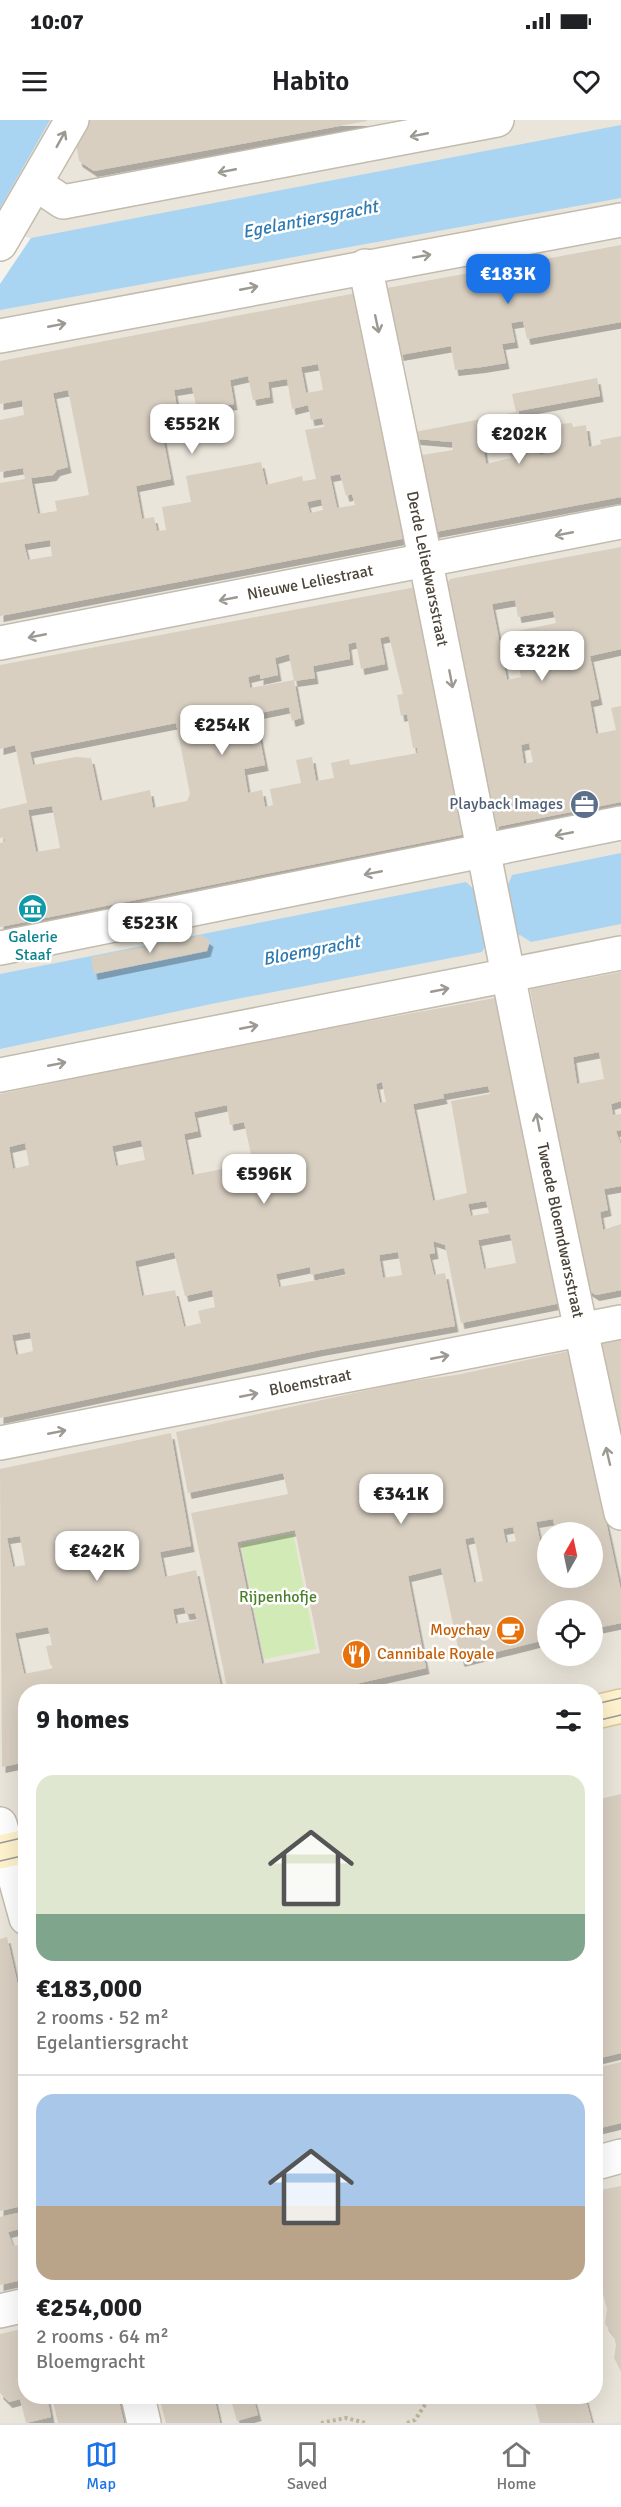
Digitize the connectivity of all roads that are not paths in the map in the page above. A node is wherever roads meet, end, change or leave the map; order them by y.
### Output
1 (72, 120) edge
2 (497, 120) edge
3 (36, 184) junction
4 (621, 220) edge
5 (6, 235) edge
6 (365, 266) junction
7 (0, 336) edge
8 (621, 522) edge
9 (427, 561) junction
10 (0, 643) edge
11 (621, 823) edge
12 (487, 860) junction
13 (0, 948) edge
14 (621, 953) edge
15 (507, 961) junction
16 (0, 1075) edge
17 (621, 1322) edge
18 (580, 1330) junction
19 (0, 1443) edge
20 (621, 1513) edge
21 (621, 1706) edge
22 (603, 1710) edge
23 (8, 1844) edge
24 (18, 1885) edge
25 (621, 2156) edge
26 (603, 2161) edge
27 (18, 2307) edge
28 (0, 2311) edge
29 (140, 2404) edge
30 (144, 2423) edge

3 -> 1 street
2 -> 3 street
3 - 5 street
6 -> 4 street
7 -> 6 street
6 -> 9 street, Derde Leliedwarsstraat
8 -> 9 street, Nieuwe Leliestraat
9 -> 10 street, Nieuwe Leliestraat
9 -> 12 street, Derde Leliedwarsstraat
11 -> 12 street
12 -> 13 street
12 - 15 street, Derde Leliedwarsstraat
14 - 15 street
16 -> 15 street
18 -> 15 street, Tweede Bloemdwarsstraat
17 - 18 street, Bloemstraat
19 -> 18 street, Bloemstraat
20 -> 18 street, Tweede Bloemdwarsstraat
21 - 22 street
23 - 24 street
25 - 26 street
27 - 28 street
29 - 30 street

